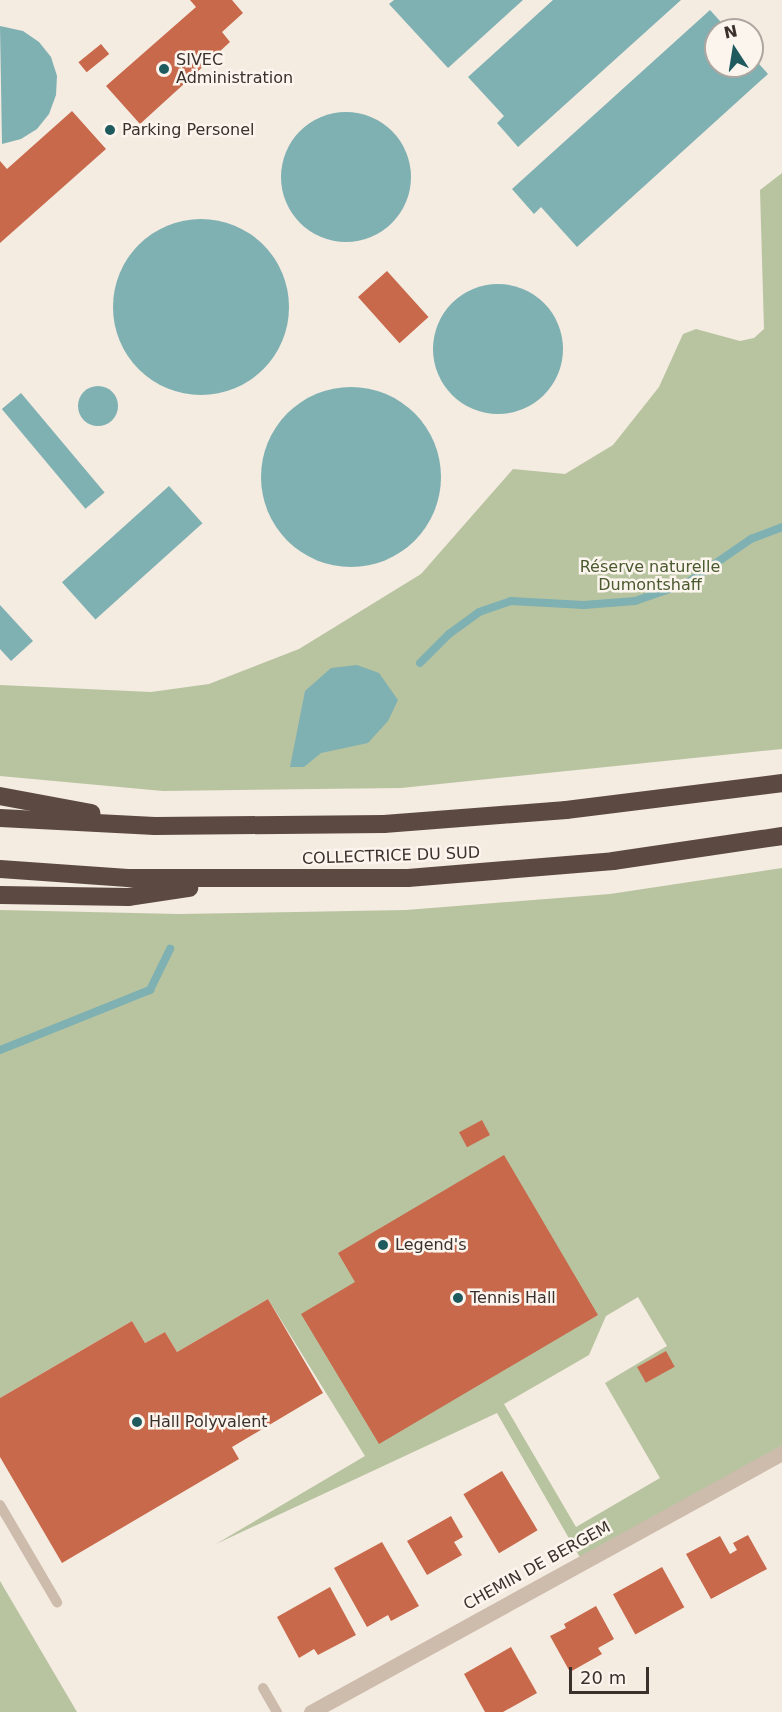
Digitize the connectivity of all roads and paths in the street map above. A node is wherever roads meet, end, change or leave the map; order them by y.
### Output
1 (782, 783) edge
2 (0, 796) edge
3 (0, 818) edge
4 (155, 826) junction
5 (782, 836) edge
6 (0, 869) edge
7 (244, 880) junction
8 (0, 895) edge
9 (782, 1453) edge
10 (0, 1504) edge
11 (57, 1602) dead end
12 (263, 1688) dead end
13 (277, 1712) edge
14 (311, 1712) edge

1 - 4 highway, COLLECTRICE DU SUD
2 - 4 highway
3 - 4 highway, COLLECTRICE DU SUD
5 - 7 highway, COLLECTRICE DU SUD
6 - 7 highway, COLLECTRICE DU SUD
7 - 8 highway
9 - 14 street, CHEMIN DE BERGEM
10 - 11 lane
12 - 13 lane

